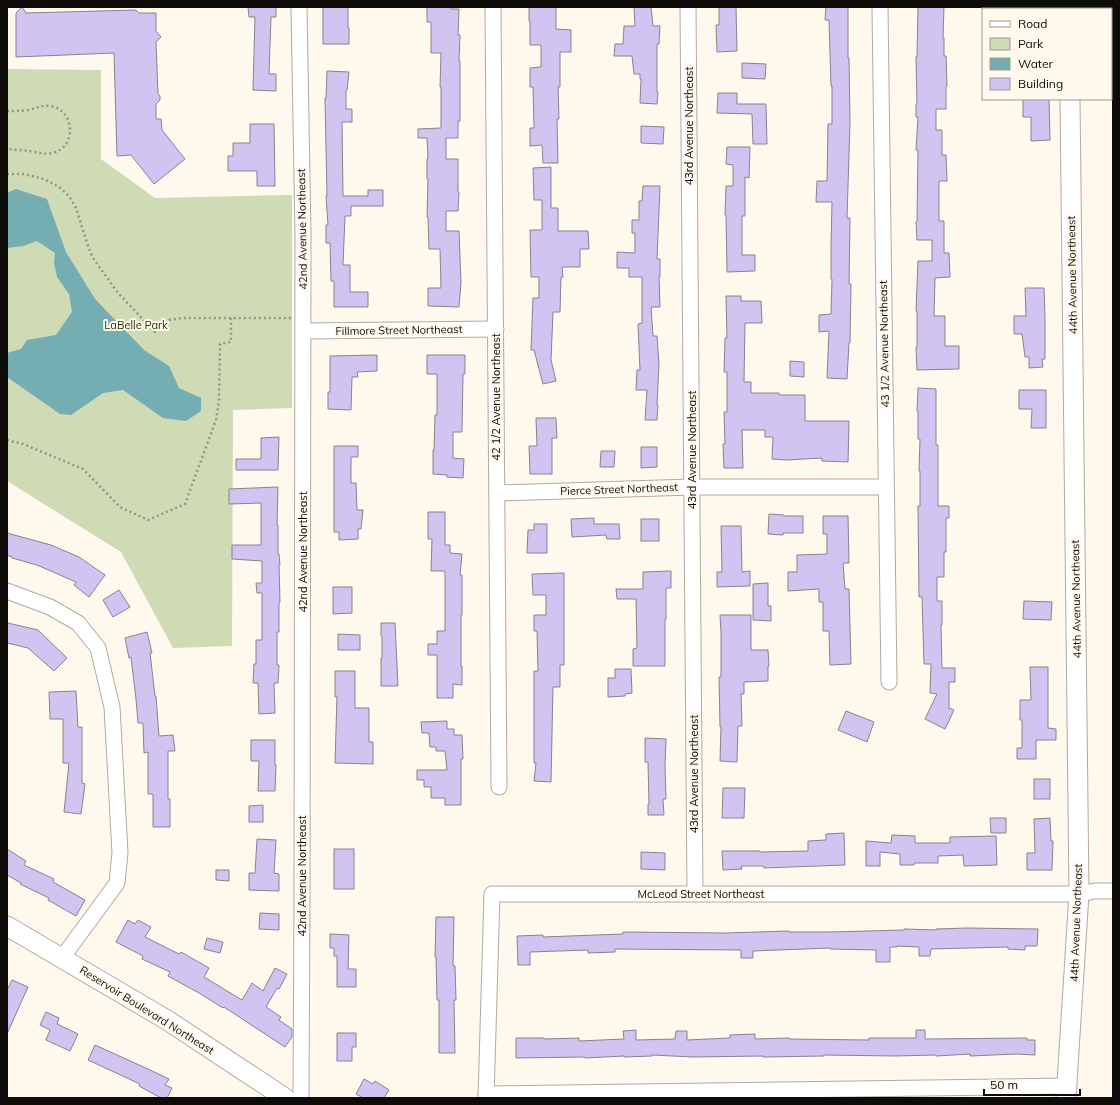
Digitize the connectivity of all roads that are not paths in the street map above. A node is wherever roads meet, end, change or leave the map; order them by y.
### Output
1 (298, 7) edge
2 (493, 7) edge
3 (688, 7) edge
4 (880, 7) edge
5 (1070, 100) edge
6 (303, 325) junction
7 (496, 329) junction
8 (692, 487) junction
9 (886, 487) junction
10 (497, 493) junction
11 (7, 591) edge
12 (889, 682) dead end
13 (499, 786) dead end
14 (1113, 891) edge
15 (695, 894) junction
16 (1079, 894) junction
17 (7, 926) edge
18 (62, 958) junction
19 (1067, 1092) edge
20 (607, 1095) edge
21 (486, 1096) edge
22 (285, 1098) edge
23 (301, 1098) edge

1 - 6 street, 42nd Avenue Northeast
2 - 7 street, 42 1/2 Avenue Northeast
3 - 8 street, 43rd Avenue Northeast
4 - 9 street, 43 1/2 Avenue Northeast
5 - 16 street, 44th Avenue Northeast
6 - 7 street, Fillmore Street Northeast
6 - 23 street, 42nd Avenue Northeast
7 - 10 street, 42 1/2 Avenue Northeast
8 - 9 street, Pierce Street Northeast
8 - 10 street, Pierce Street Northeast
8 - 15 street, 43rd Avenue Northeast
9 - 12 street, 43 1/2 Avenue Northeast
10 - 13 street, 42 1/2 Avenue Northeast
11 - 18 street
14 - 16 street, McLeod Street Northeast
15 - 16 street, McLeod Street Northeast
15 - 21 street, McLeod Street Northeast
16 - 19 street, 44th Avenue Northeast
17 - 18 street, Reservoir Boulevard Northeast
18 - 22 street, Reservoir Boulevard Northeast
19 - 20 street
20 - 21 street

